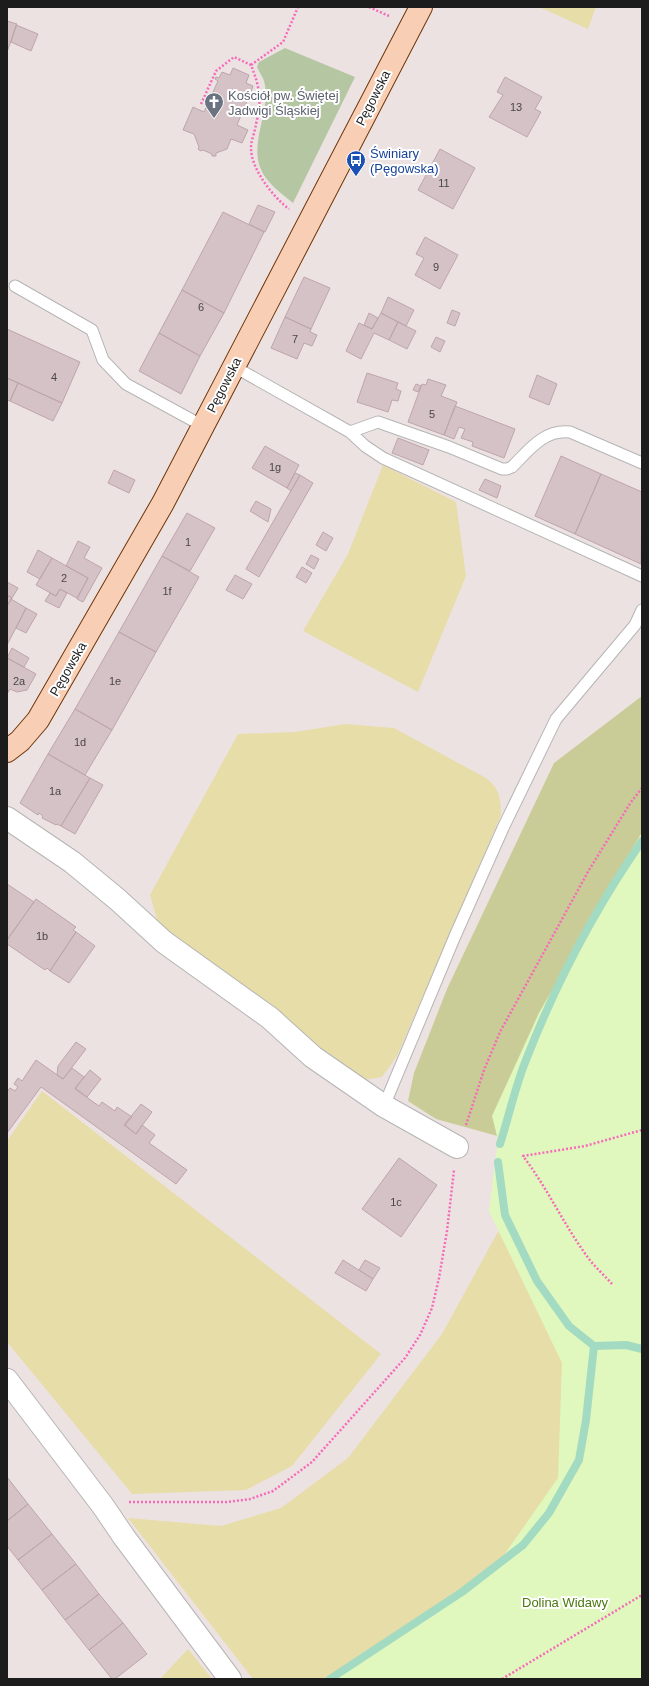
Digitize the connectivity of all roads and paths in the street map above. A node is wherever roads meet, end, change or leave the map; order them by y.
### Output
1 (298, 7) edge
2 (369, 7) edge
3 (421, 7) edge
4 (393, 18) dead end
5 (251, 65) junction
6 (201, 104) dead end
7 (282, 204) dead end
8 (15, 286) dead end
9 (234, 366) junction
10 (203, 426) junction
11 (350, 432) junction
12 (642, 463) edge
13 (642, 576) edge
14 (642, 610) edge
15 (7, 751) edge
16 (642, 788) edge
17 (7, 818) edge
18 (384, 1106) junction
19 (641, 1130) edge
20 (457, 1146) junction
21 (612, 1284) dead end
22 (7, 1380) edge
23 (140, 1502) dead end
24 (642, 1595) edge
25 (230, 1679) edge
26 (502, 1679) edge

1 - 5 path
2 - 4 path
3 - 9 main road, Pęgowska
5 - 6 path
5 - 7 path
8 - 10 lane
9 - 10 main road, Pęgowska
9 - 11 lane
10 - 15 main road, Pęgowska
11 - 12 lane
11 - 13 lane
14 - 18 lane
16 - 20 path
17 - 18 street
18 - 20 street
19 - 21 path
20 - 23 path
22 - 25 street
24 - 26 path

